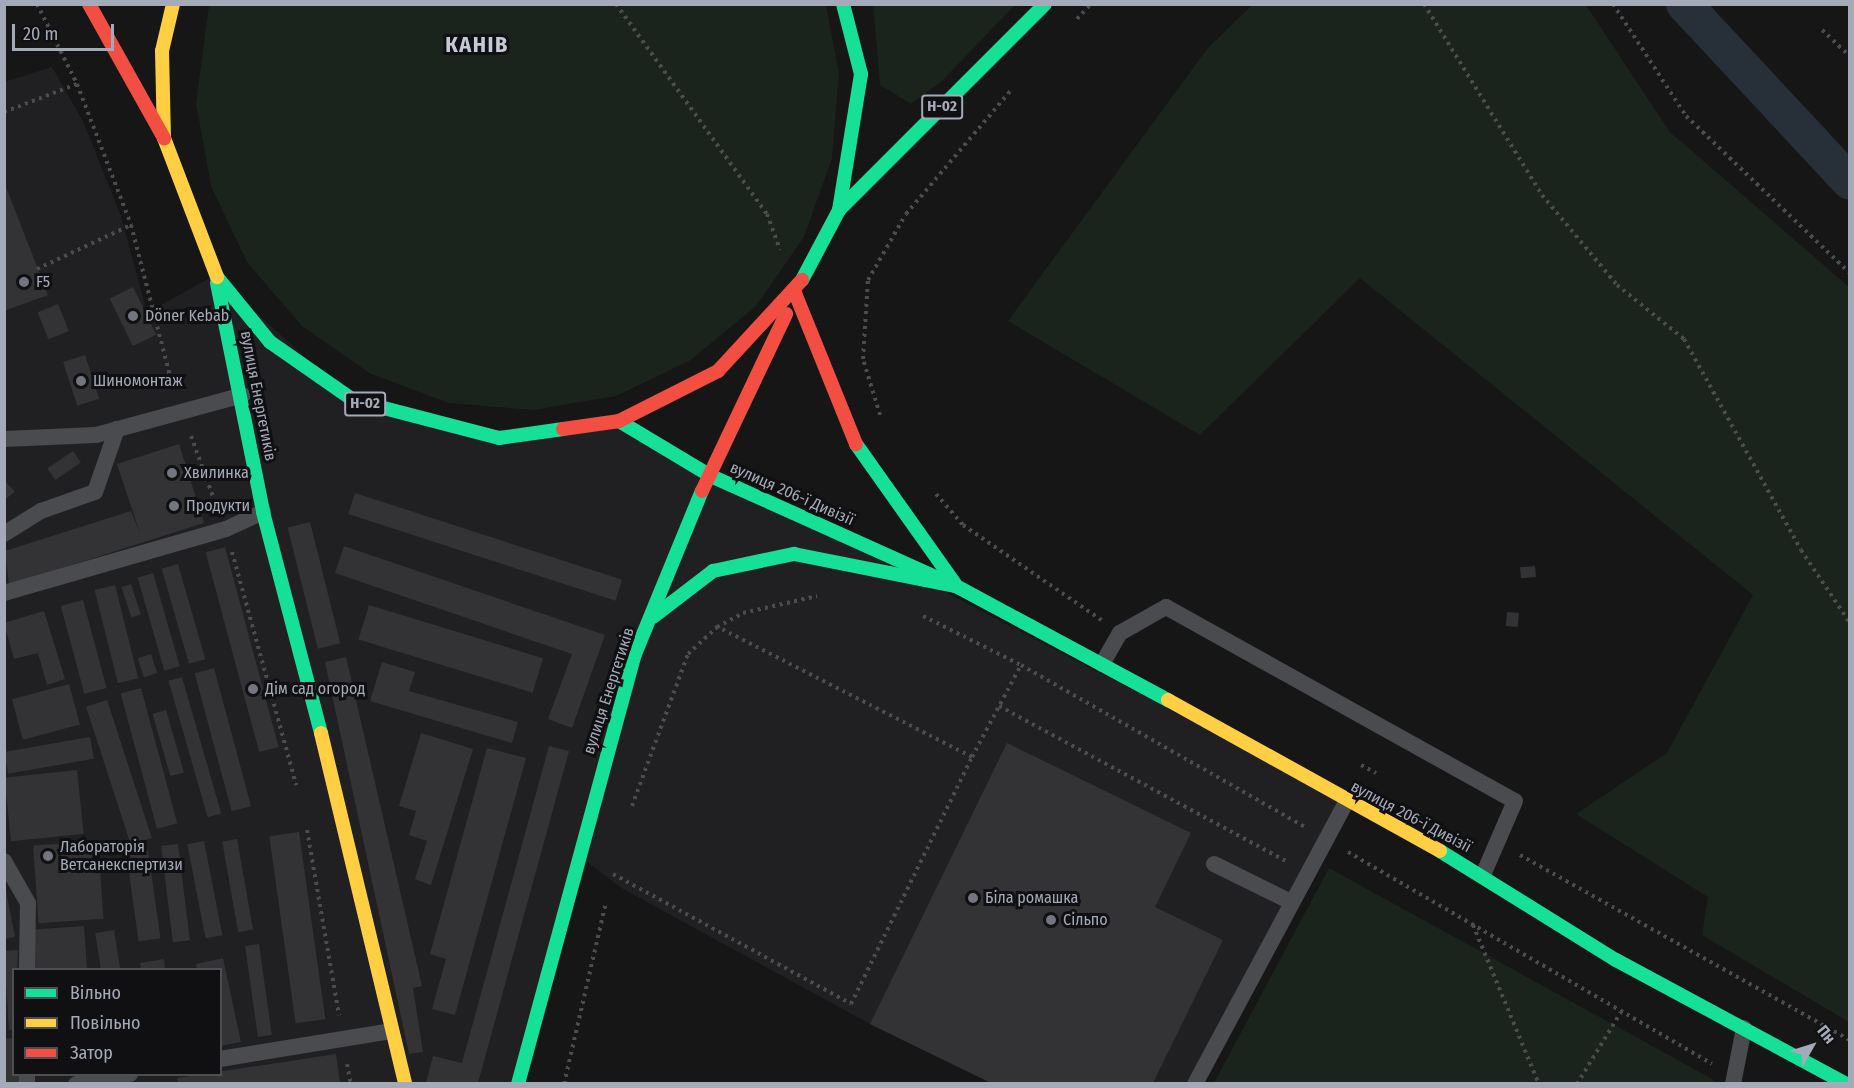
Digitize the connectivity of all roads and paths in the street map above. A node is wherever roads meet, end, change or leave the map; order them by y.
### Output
1 (89, 4) edge
2 (173, 4) edge
3 (615, 4) edge
4 (843, 4) edge
5 (1045, 4) edge
6 (1091, 4) edge
7 (1424, 4) edge
8 (1613, 4) edge
9 (1069, 28) dead end
10 (1821, 30) dead end
11 (1850, 56) edge
12 (77, 84) dead end
13 (1016, 84) dead end
14 (4, 112) edge
15 (164, 138) junction
16 (839, 210) junction
17 (131, 225) dead end
18 (37, 269) dead end
19 (1850, 273) edge
20 (215, 275) junction
21 (795, 293) junction
22 (243, 395) junction
23 (619, 422) junction
24 (884, 426) dead end
25 (117, 429) junction
26 (4, 439) edge
27 (711, 476) junction
28 (933, 490) dead end
29 (263, 512) junction
30 (4, 534) edge
31 (956, 586) junction
32 (4, 593) edge
33 (824, 596) dead end
34 (914, 612) dead end
35 (652, 618) junction
36 (1850, 623) edge
37 (717, 627) junction
38 (1120, 633) junction
39 (1102, 664) junction
40 (1021, 665) junction
41 (999, 706) junction
42 (972, 757) junction
43 (1350, 759) dead end
44 (1380, 776) dead end
45 (1346, 802) junction
46 (628, 815) dead end
47 (1325, 839) junction
48 (1495, 843) junction
49 (4, 861) edge
50 (615, 864) dead end
51 (1214, 864) dead end
52 (1307, 872) junction
53 (613, 874) junction
54 (1483, 874) junction
55 (610, 885) dead end
56 (607, 896) dead end
57 (1291, 902) junction
58 (1473, 924) junction
59 (27, 968) edge
60 (1621, 1012) junction
61 (1744, 1028) junction
62 (391, 1031) junction
63 (1850, 1040) edge
64 (222, 1059) edge
65 (118, 1076) edge
66 (1733, 1079) edge
67 (76, 1083) edge
68 (405, 1083) edge
69 (518, 1083) edge
70 (564, 1083) edge
71 (1195, 1083) edge
72 (1539, 1083) edge
73 (1577, 1083) edge
74 (1846, 1083) edge

1 - 15 main road
2 - 15 main road, Н-02
3 - 21 path
4 - 16 main road, Н-02
5 - 16 main road, Н-02
6 - 9 path
7 - 36 path
8 - 19 path
10 - 11 path
12 - 14 path
13 - 24 path
15 - 20 main road, Н-02
16 - 21 main road, Н-02
17 - 18 path
20 - 22 main road, вулиця Енергетиків / Н-02
20 - 23 main road, Н-02
21 - 23 main road, Н-02
21 - 27 main road, вулиця Енергетиків / Н-02
21 - 31 main road, вулиця 206-ї Дивізії
22 - 25 lane
22 - 29 main road, вулиця Енергетиків / Н-02
23 - 27 main road, вулиця 206-ї Дивізії
25 - 26 lane
25 - 30 lane
27 - 31 main road, вулиця 206-ї Дивізії
27 - 35 main road, вулиця Енергетиків / Н-02
28 - 38 path
29 - 32 lane
29 - 62 main road, вулиця Енергетиків / Н-02
31 - 35 main road
31 - 39 main road, вулиця 206-ї Дивізії
33 - 37 path
34 - 40 path
35 - 69 main road, вулиця Енергетиків / Н-02
37 - 42 path
37 - 46 path
38 - 39 lane
38 - 48 lane
39 - 45 main road, вулиця 206-ї Дивізії
40 - 41 path
40 - 47 path
41 - 42 path
41 - 52 path
42 - 53 path
43 - 44 path
45 - 47 lane
45 - 54 main road, вулиця 206-ї Дивізії
47 - 52 lane
47 - 58 path
48 - 54 lane
48 - 63 path
49 - 59 lane
50 - 53 path
51 - 57 lane
52 - 57 lane
53 - 55 path
54 - 61 main road, вулиця 206-ї Дивізії
56 - 70 path
57 - 71 lane
58 - 60 path
58 - 72 path
60 - 66 path
60 - 73 path
61 - 66 lane
61 - 74 main road, вулиця 206-ї Дивізії
62 - 64 lane
62 - 68 main road, вулиця Енергетиків / Н-02
65 - 67 lane

